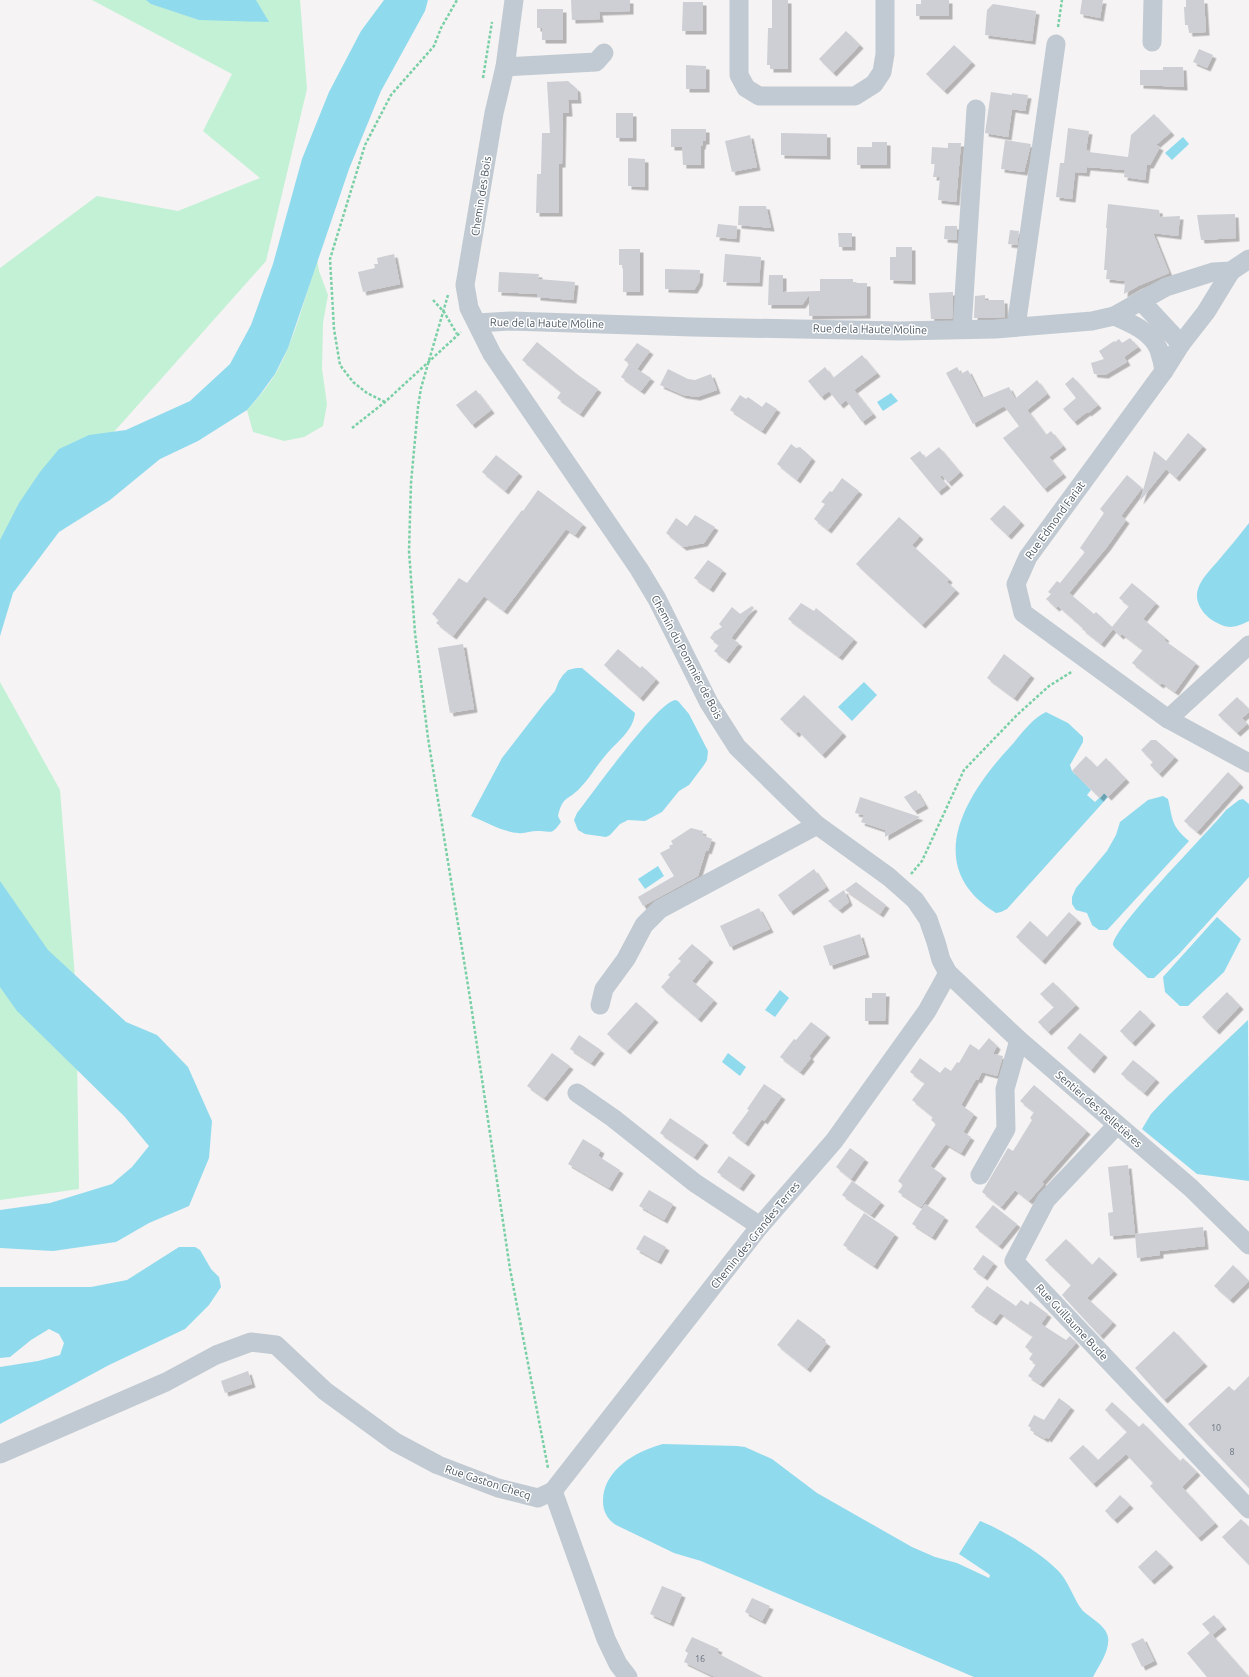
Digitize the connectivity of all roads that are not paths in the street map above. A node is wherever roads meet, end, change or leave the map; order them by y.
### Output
1 (514, 0) edge
2 (739, 0) edge
3 (885, 0) edge
4 (1153, 0) edge
5 (1152, 42) dead end
6 (1056, 44) road end
7 (604, 53) dead end
8 (505, 67) junction
9 (976, 109) dead end
10 (1249, 259) edge
11 (1231, 271) junction
12 (1141, 301) junction
13 (1114, 316) junction
14 (477, 323) junction
15 (1016, 327) junction
16 (962, 329) junction
17 (1181, 344) junction
18 (1164, 371) junction
19 (1249, 645) edge
20 (1168, 719) junction
21 (1249, 763) edge
22 (817, 824) junction
23 (948, 973) junction
24 (600, 1006) dead end
25 (1019, 1040) junction
26 (577, 1094) dead end
27 (1117, 1125) junction
28 (980, 1175) dead end
29 (760, 1226) junction
30 (1249, 1245) edge
31 (0, 1454) edge
32 (553, 1491) junction
33 (1249, 1509) edge
34 (628, 1677) edge

1 - 8 street, Chemin des Bois
2 - 3 street
4 - 5 street
6 - 15 street
7 - 8 street
8 - 14 street, Chemin des Bois
9 - 16 street
10 - 11 street, Rue de la Haute Moline
11 - 12 street, Rue de la Haute Moline
11 - 17 street, Rue Edmond Fariat
12 - 13 street, Rue de la Haute Moline
12 - 17 street
13 - 15 street, Rue de la Haute Moline
13 - 18 street
14 - 16 street, Rue de la Haute Moline
14 - 22 street, Chemin du Pommier de Bois
15 - 16 street, Rue de la Haute Moline
17 - 18 street, Rue Edmond Fariat
18 - 20 street, Rue Edmond Fariat
19 - 20 street
20 - 21 street, Rue Edmond Fariat
22 - 23 street, Chemin du Pommier de Bois
22 - 24 street
23 - 25 street, Sentier des Pelletières
23 - 29 street, Chemin des Grandes Terres
25 - 27 street, Sentier des Pelletières
25 - 28 street
26 - 29 street
27 - 30 street, Sentier des Pelletières
27 - 33 street, Rue Guillaume Bude
29 - 32 street, Chemin des Grandes Terres
31 - 32 street, Rue Gaston Checq
32 - 34 street

